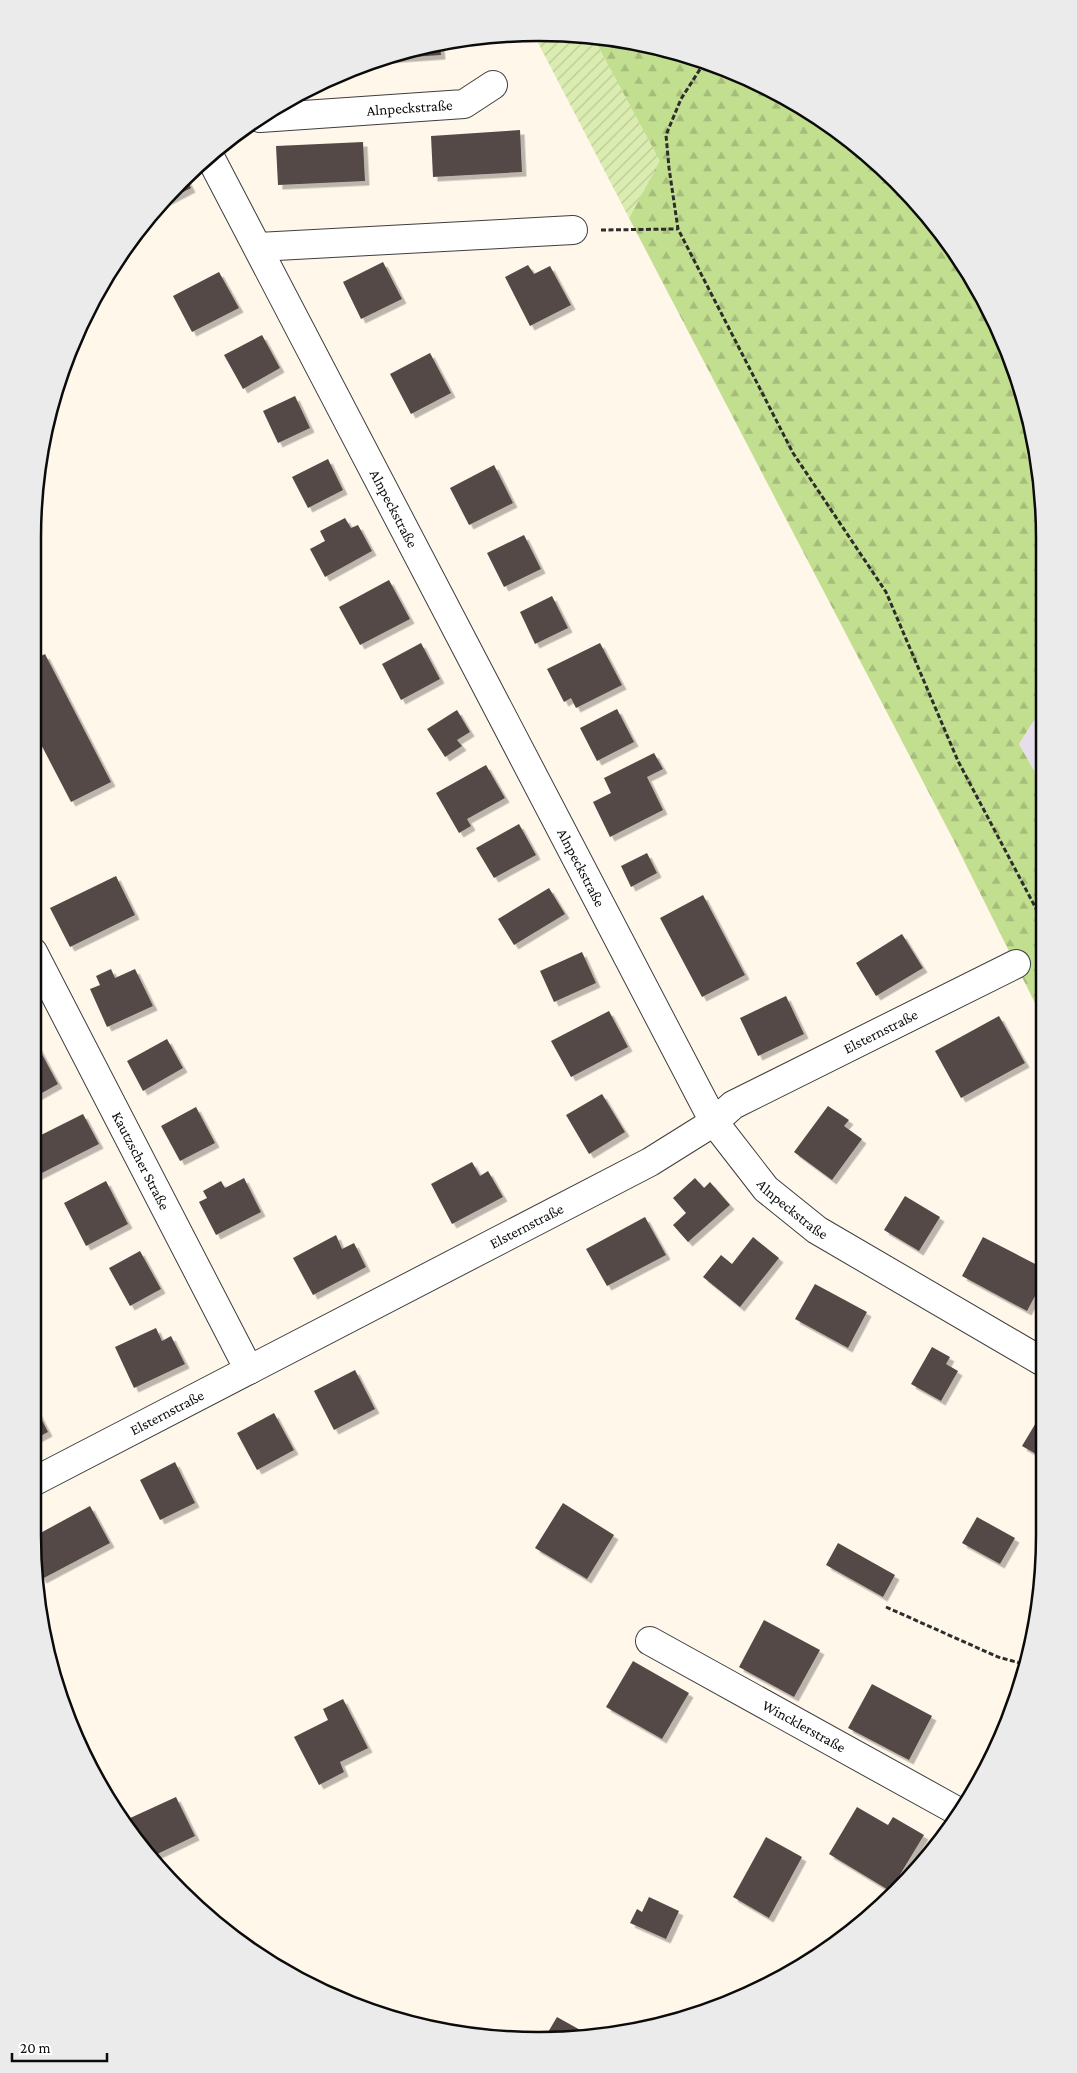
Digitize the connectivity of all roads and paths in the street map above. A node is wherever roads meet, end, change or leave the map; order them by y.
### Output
1 (700, 69) edge
2 (493, 85) dead end
3 (275, 117) edge
4 (213, 163) edge
5 (678, 229) junction
6 (573, 230) joint
7 (258, 247) junction
8 (1036, 907) edge
9 (1016, 964) dead end
10 (41, 967) edge
11 (714, 1122) junction
12 (1036, 1358) edge
13 (249, 1370) junction
14 (41, 1477) edge
15 (886, 1607) dead end
16 (650, 1641) dead end
17 (1019, 1662) edge
18 (953, 1809) edge

1 - 5 path
2 - 3 street, Alnpeckstraße
4 - 7 street, Alnpeckstraße
5 - 6 path
5 - 8 path
6 - 7 street
7 - 11 street, Alnpeckstraße
9 - 11 street, Elsternstraße
10 - 13 street, Kautzscher Straße
11 - 12 street, Alnpeckstraße
11 - 13 street, Elsternstraße
13 - 14 street, Elsternstraße
15 - 17 path
16 - 18 street, Wincklerstraße

